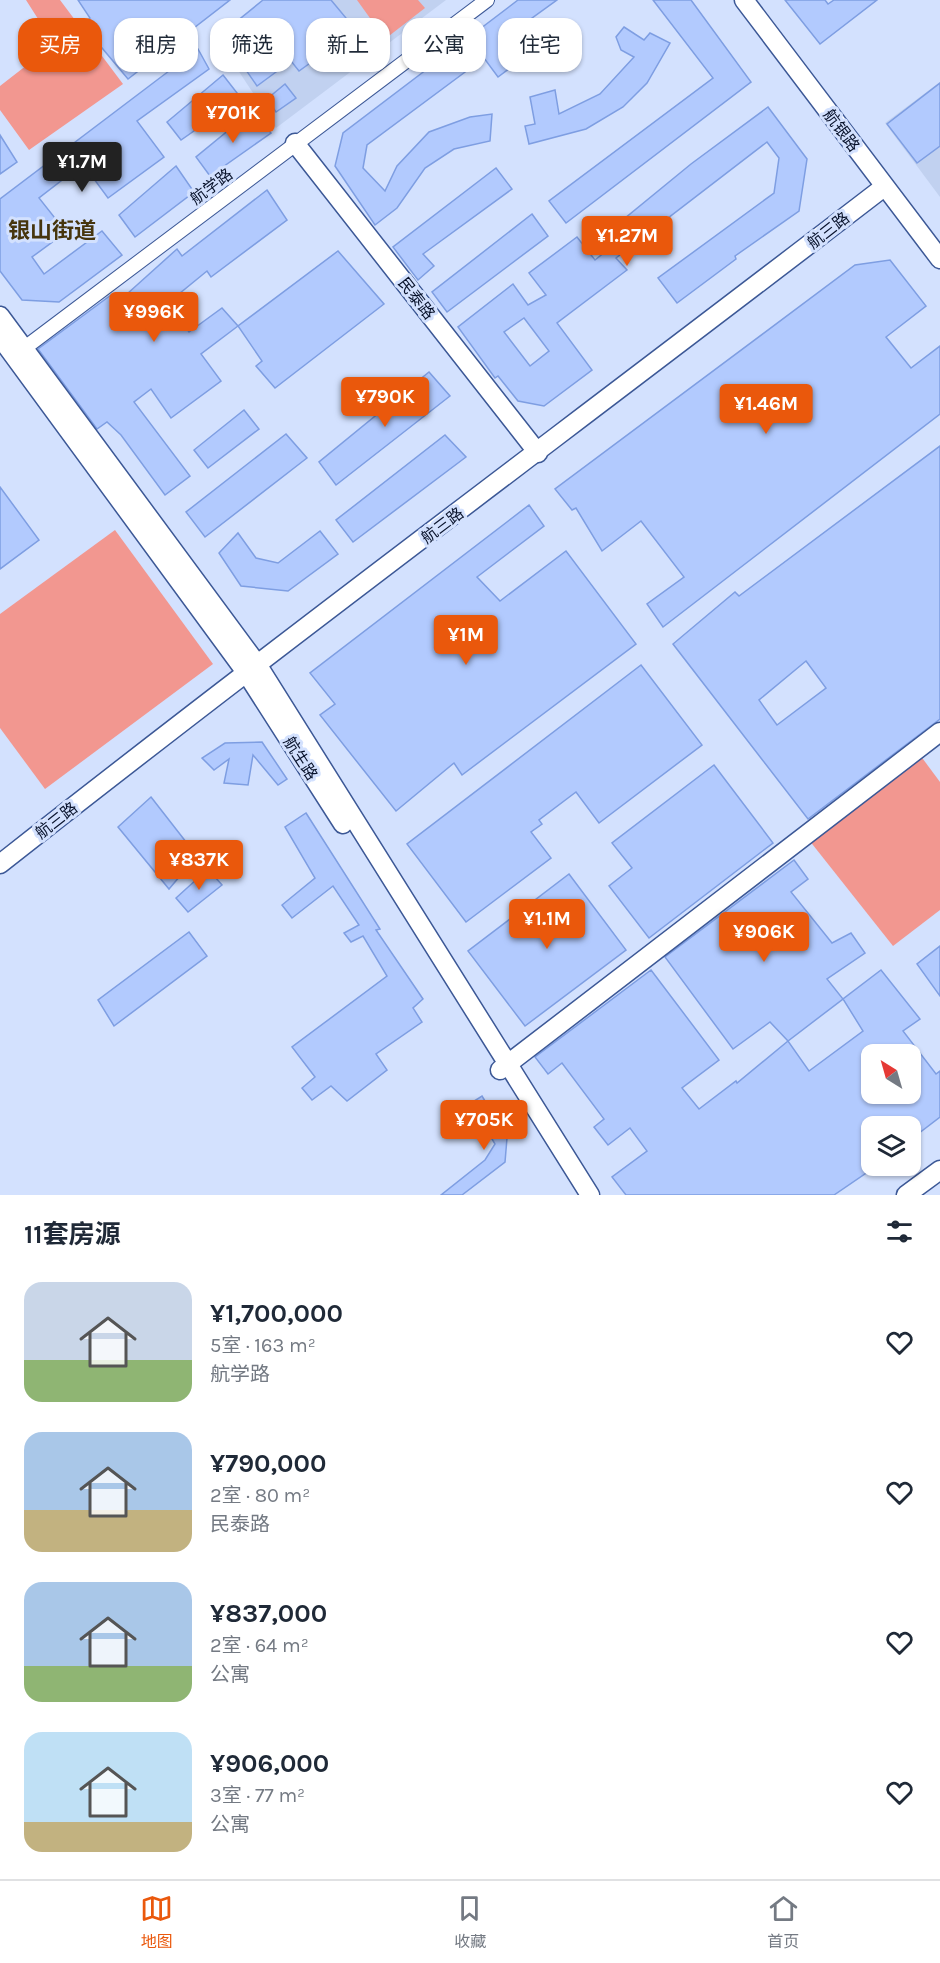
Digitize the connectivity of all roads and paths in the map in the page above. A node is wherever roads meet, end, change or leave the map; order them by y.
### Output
1 (487, 0) edge
2 (744, 0) edge
3 (295, 143) junction
4 (884, 187) junction
5 (940, 259) edge
6 (0, 316) edge
7 (0, 338) edge
8 (19, 352) junction
9 (538, 453) junction
10 (251, 667) junction
11 (940, 732) edge
12 (0, 864) edge
13 (503, 1067) junction
14 (940, 1170) edge
15 (577, 1195) edge
16 (590, 1195) edge
17 (906, 1195) edge

1 - 3 street, 航学路
2 - 4 street, 航银路
3 - 8 street, 航学路
3 - 9 street, 民泰路
4 - 5 street, 航银路
4 - 9 street, 航三路
6 - 8 street
7 - 8 street
8 - 10 street
9 - 10 street, 航三路
10 - 12 street, 航三路
10 - 13 street
11 - 13 street
13 - 15 street
13 - 16 street
14 - 17 street

